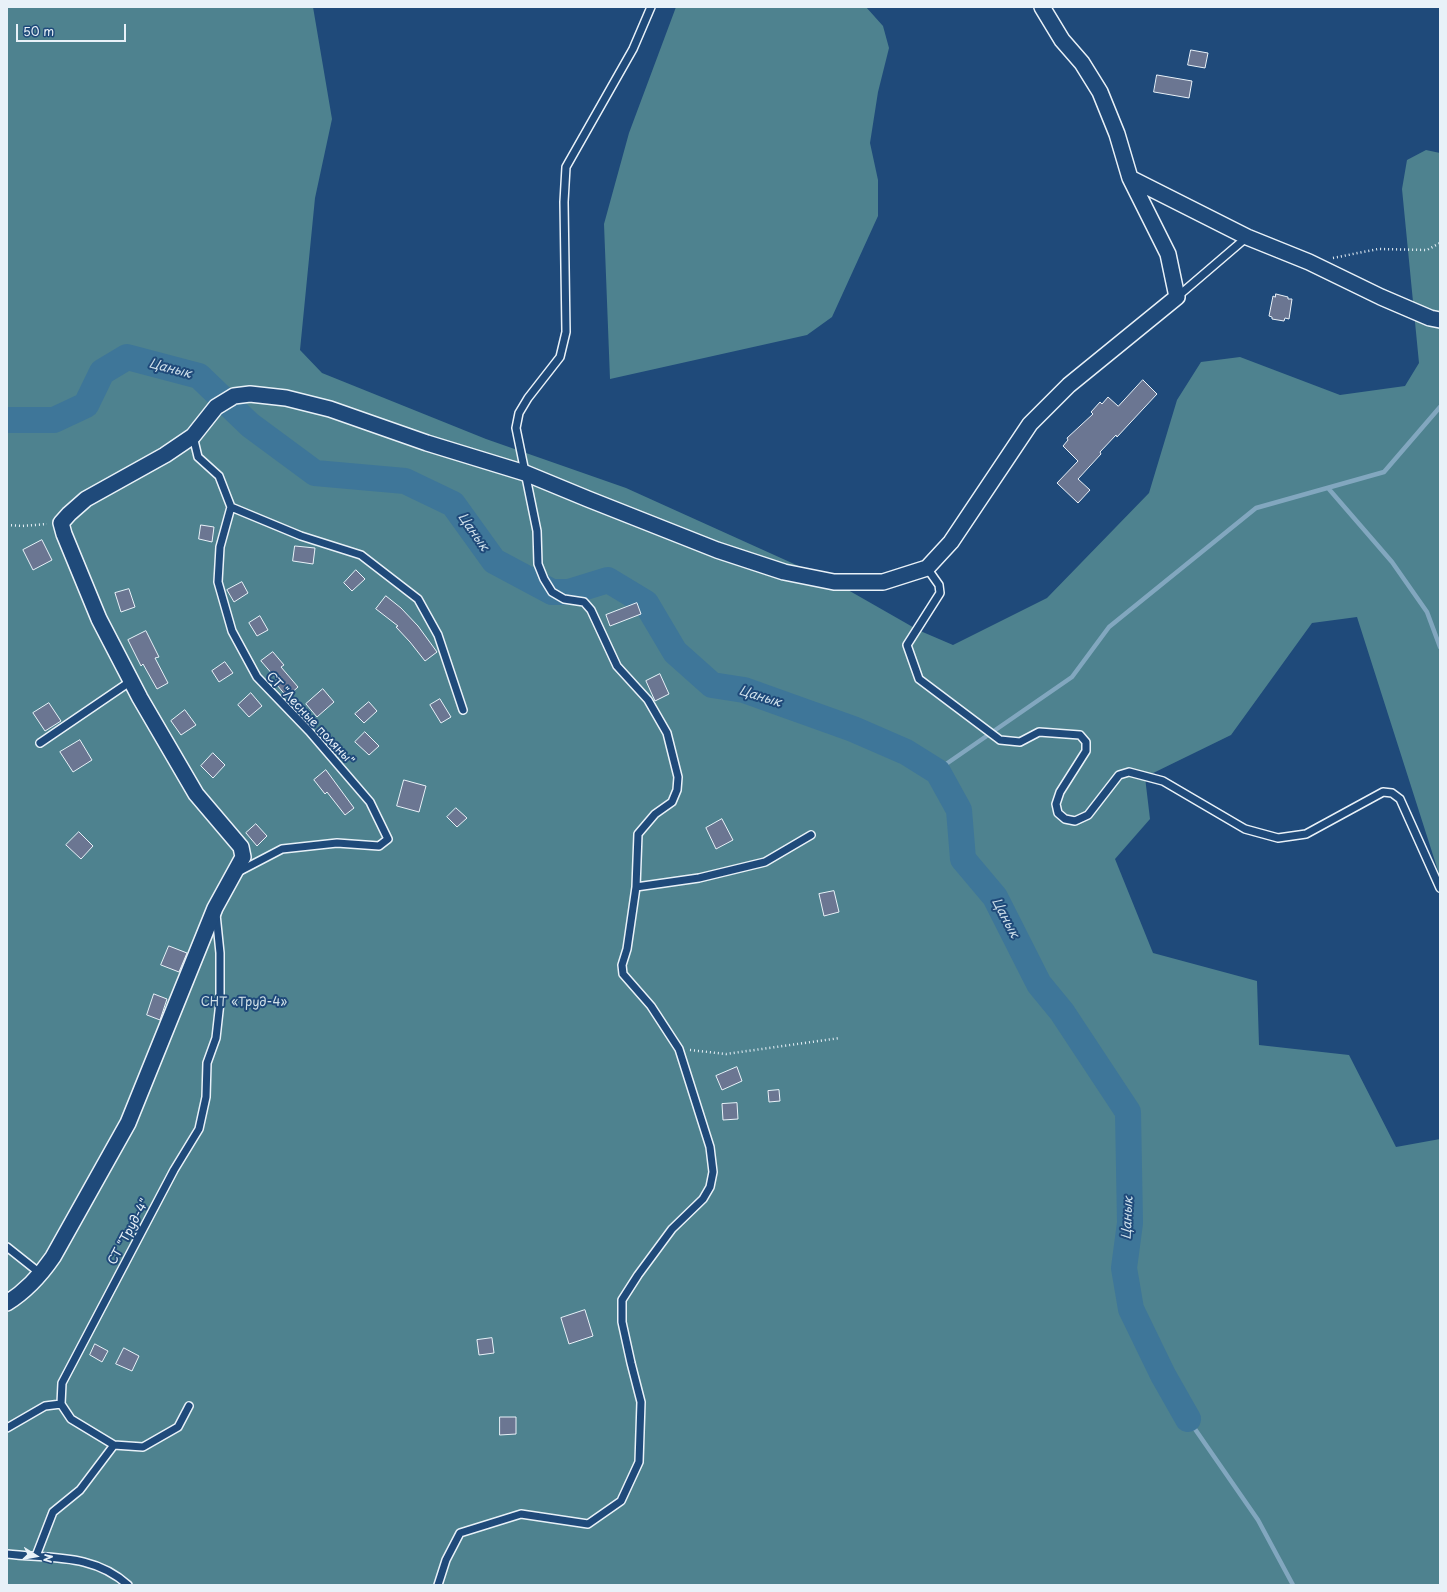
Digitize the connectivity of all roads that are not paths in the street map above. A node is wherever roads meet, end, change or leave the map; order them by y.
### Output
1 (651, 7) edge
2 (1042, 7) edge
3 (1130, 178) junction
4 (1247, 237) junction
5 (1177, 297) junction
6 (1440, 320) edge
7 (193, 436) junction
8 (525, 473) junction
9 (231, 507) junction
10 (926, 568) junction
11 (131, 681) junction
12 (463, 710) dead end
13 (40, 743) dead end
14 (811, 835) dead end
15 (234, 874) junction
16 (636, 887) junction
17 (1440, 888) edge
18 (215, 908) junction
19 (7, 1246) edge
20 (41, 1275) junction
21 (7, 1303) edge
22 (61, 1404) junction
23 (189, 1406) dead end
24 (7, 1428) edge
25 (114, 1445) junction
26 (7, 1554) edge
27 (36, 1556) junction
28 (128, 1585) edge
29 (438, 1585) edge

1 - 8 lane
2 - 3 street
3 - 4 street
3 - 5 street
4 - 5 lane
4 - 6 street
5 - 10 street
7 - 8 street
7 - 9 lane
7 - 11 street
8 - 10 street
8 - 16 lane
9 - 12 lane
9 - 15 lane, СТ "Лесные поляны"
10 - 17 lane
11 - 13 lane
11 - 15 street
14 - 16 lane
15 - 18 street
16 - 29 lane
18 - 20 street
18 - 22 lane, СТ "Труд-4"
19 - 20 lane
20 - 21 street
22 - 24 lane
22 - 25 lane
23 - 25 lane
25 - 27 lane
26 - 27 lane
27 - 28 lane

